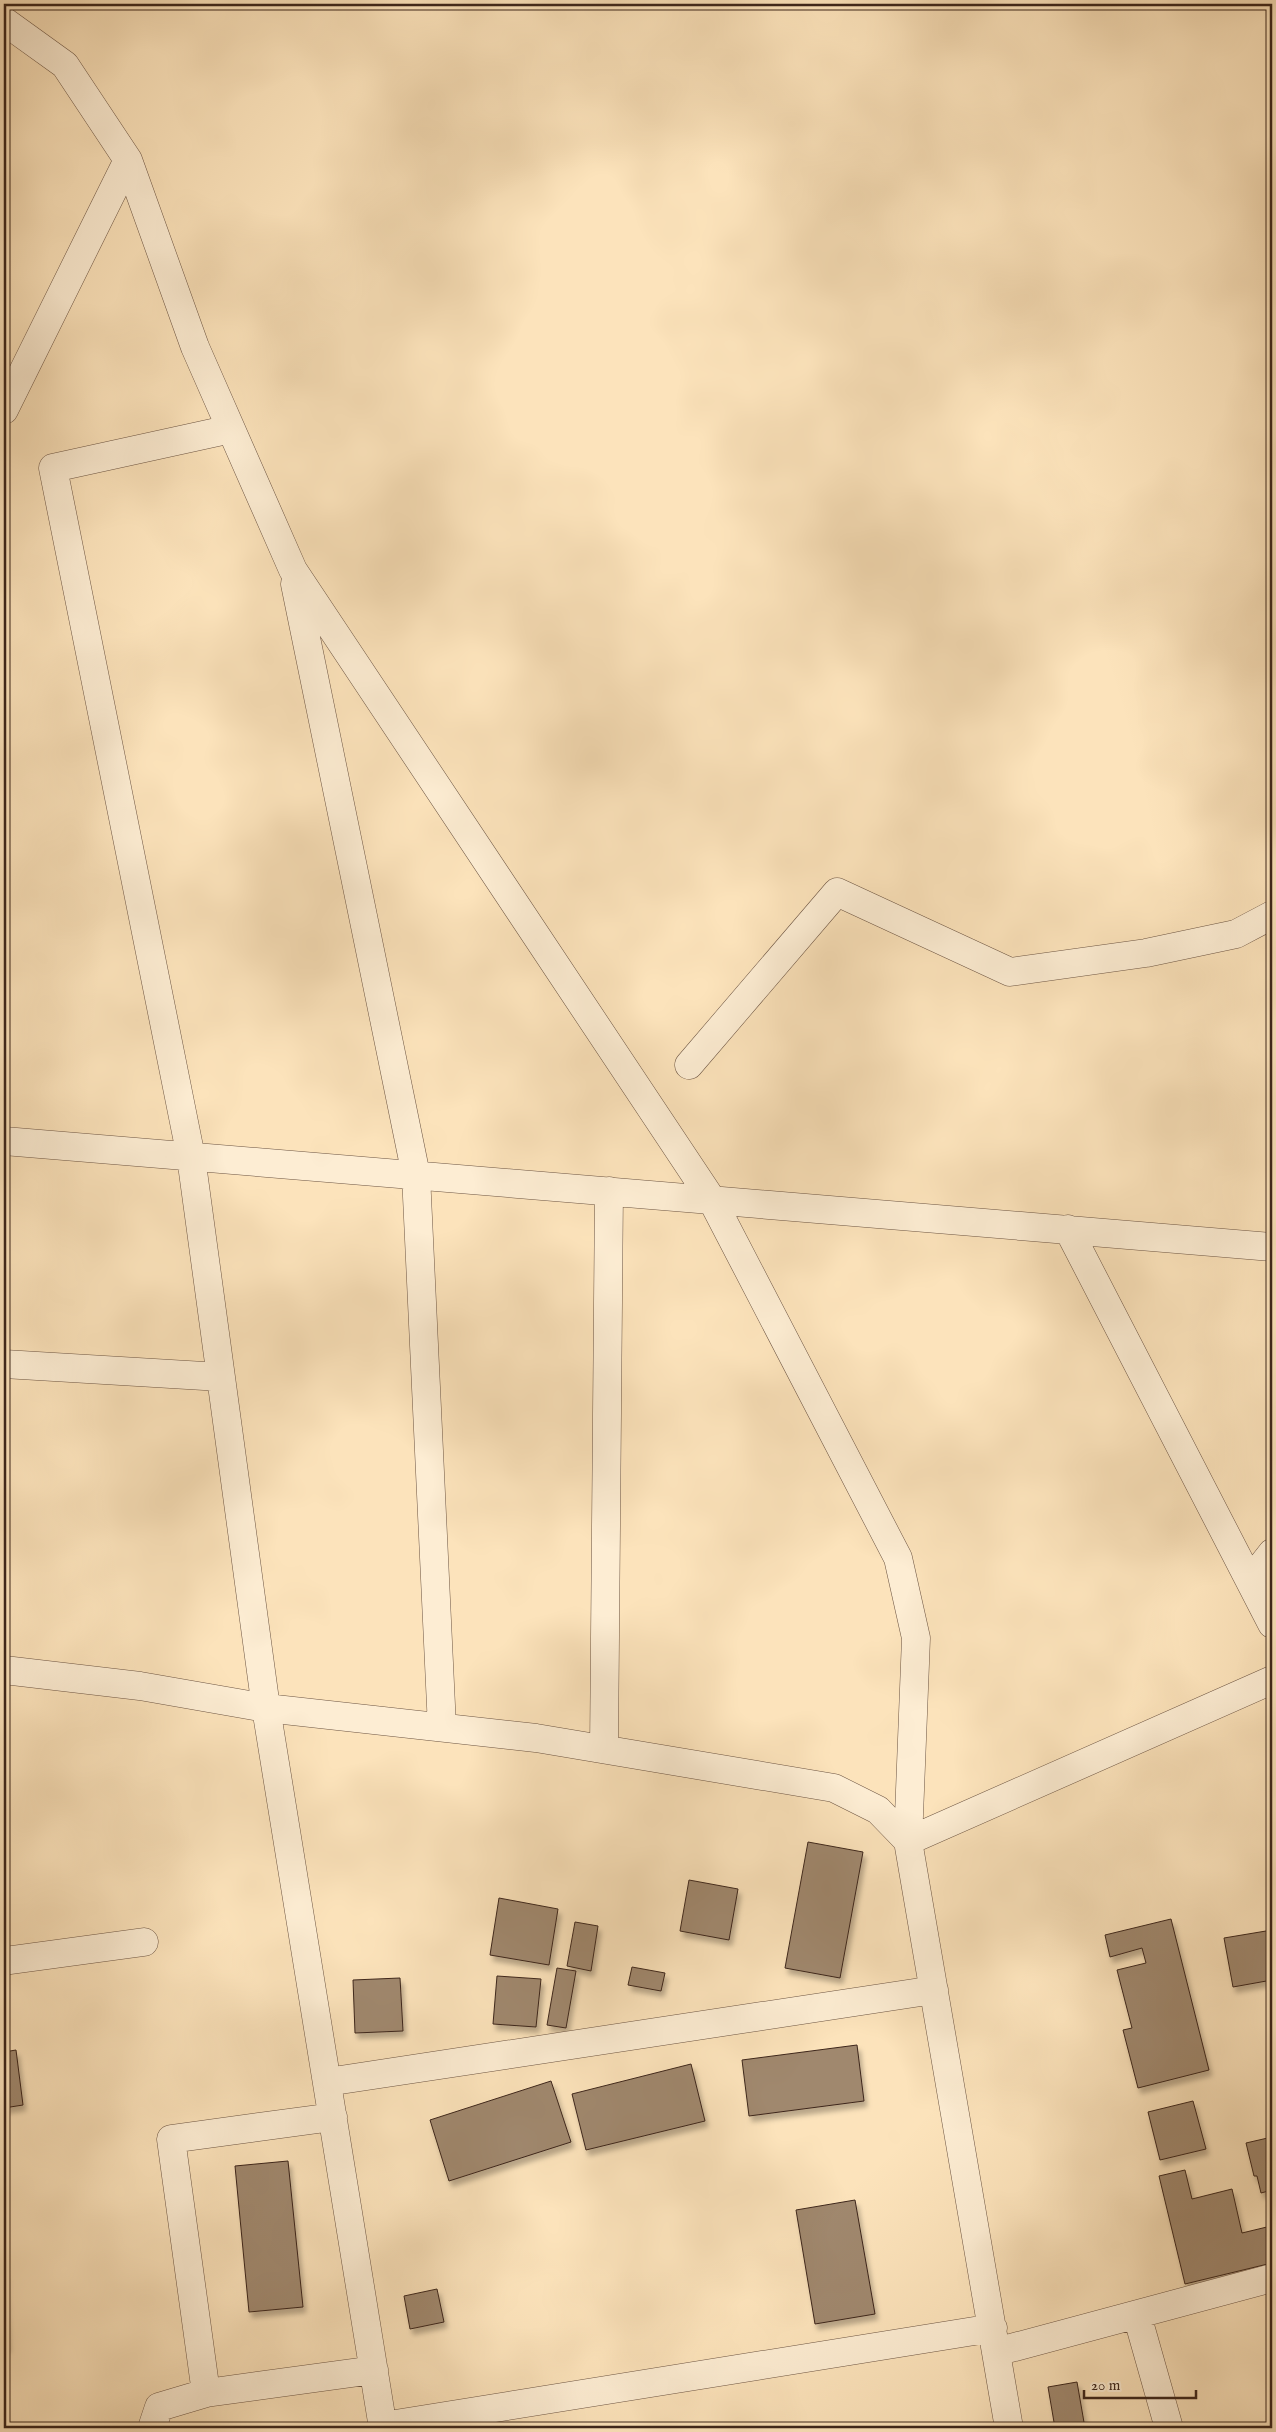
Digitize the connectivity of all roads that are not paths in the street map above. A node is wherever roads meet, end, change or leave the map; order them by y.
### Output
1 (4, 22) edge
2 (128, 160) junction
3 (4, 410) edge
4 (231, 429) junction
5 (293, 570) junction
6 (1272, 915) edge
7 (689, 1065) dead end
8 (4, 1141) edge
9 (191, 1157) junction
10 (416, 1175) junction
11 (609, 1191) junction
12 (712, 1200) junction
13 (1068, 1229) junction
14 (1272, 1246) edge
15 (4, 1364) edge
16 (221, 1377) junction
17 (1272, 1554) edge
18 (1250, 1581) junction
19 (1272, 1624) edge
20 (4, 1670) edge
21 (1272, 1680) edge
22 (266, 1708) junction
23 (442, 1727) junction
24 (604, 1749) junction
25 (908, 1841) junction
26 (144, 1942) dead end
27 (4, 1961) edge
28 (934, 1990) junction
29 (327, 2082) junction
30 (333, 2117) junction
31 (1272, 2278) edge
32 (1137, 2315) junction
33 (994, 2340) junction
34 (374, 2370) junction
35 (206, 2393) junction
36 (383, 2427) edge
37 (152, 2428) edge
38 (1009, 2428) edge
39 (1169, 2428) edge

1 - 2 street
2 - 3 street
2 - 4 street
4 - 5 street
4 - 9 street
5 - 10 street
5 - 12 street
6 - 7 street
8 - 9 street
9 - 10 street
9 - 16 street
10 - 11 street
10 - 23 street
11 - 12 street
11 - 24 street
12 - 13 street
12 - 25 street
13 - 14 street
13 - 18 street
15 - 16 street
16 - 22 street
17 - 18 street
18 - 19 street
20 - 22 street
21 - 25 street
22 - 23 street
22 - 29 street
23 - 24 street
24 - 25 street
25 - 28 street
26 - 27 street
28 - 29 street
28 - 33 street
29 - 30 street
30 - 34 street
30 - 35 street
31 - 32 street
32 - 33 street
32 - 39 street
33 - 36 street
33 - 38 street
34 - 35 street
34 - 36 street
35 - 37 street

